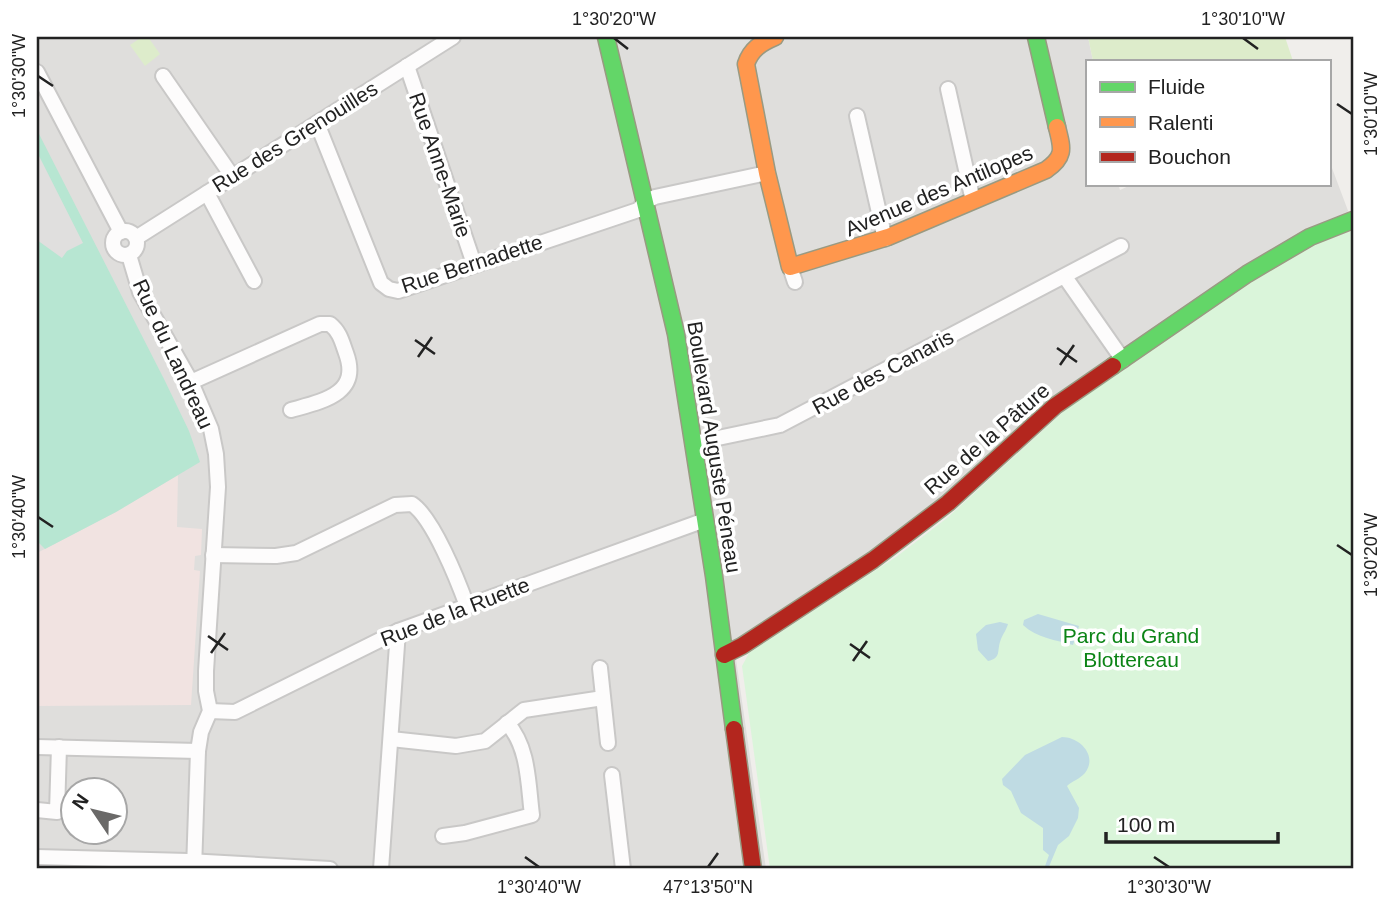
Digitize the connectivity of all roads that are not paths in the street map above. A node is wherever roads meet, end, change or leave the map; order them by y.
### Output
1 (453, 37) edge
2 (606, 37) edge
3 (775, 37) edge
4 (1036, 37) edge
5 (407, 66) junction
6 (37, 72) edge
7 (163, 76) dead end
8 (948, 89) dead end
9 (857, 116) dead end
10 (317, 123) junction
11 (767, 173) junction
12 (232, 176) junction
13 (207, 193) junction
14 (973, 201) junction
15 (645, 202) junction
16 (1353, 220) edge
17 (121, 232) junction
18 (136, 238) junction
19 (885, 239) junction
20 (1121, 246) dead end
21 (129, 255) junction
22 (474, 264) junction
23 (1065, 277) junction
24 (254, 281) dead end
25 (1123, 360) junction
26 (191, 382) junction
27 (291, 410) dead end
28 (694, 443) junction
29 (705, 520) junction
30 (213, 555) junction
31 (467, 606) junction
32 (398, 631) junction
33 (724, 654) junction
34 (600, 668) dead end
35 (603, 698) junction
36 (210, 711) junction
37 (507, 723) junction
38 (391, 739) junction
39 (608, 743) dead end
40 (37, 747) edge
41 (59, 747) junction
42 (198, 751) junction
43 (612, 775) dead end
44 (37, 810) edge
45 (443, 836) dead end
46 (37, 857) edge
47 (194, 865) edge
48 (331, 869) edge
49 (381, 869) edge
50 (623, 869) edge
51 (753, 869) edge

1 - 5 street, Rue des Grenouilles
2 - 15 street, Boulevard Auguste Péneau
3 - 11 street, Avenue des Antilopes
4 - 14 street, Avenue des Antilopes
5 - 10 street, Rue des Grenouilles
5 - 22 street, Rue Anne-Marie
6 - 17 street
7 - 12 street
8 - 14 street
9 - 19 street
10 - 12 street, Rue des Grenouilles
10 - 22 street, Rue Bernadette
11 - 15 street
11 - 19 street, Avenue des Antilopes
12 - 13 street, Rue des Grenouilles
13 - 18 street, Rue des Grenouilles
13 - 24 street
14 - 19 street, Avenue des Antilopes
15 - 22 street, Rue Bernadette
15 - 28 street, Boulevard Auguste Péneau
16 - 25 street, Rue de la Pâture
17 - 18 street
17 - 21 street
18 - 21 street
20 - 23 street, Rue des Canaris
21 - 26 street, Rue du Landreau
23 - 25 street
23 - 28 street, Rue des Canaris
25 - 33 street, Rue de la Pâture
26 - 27 street
26 - 30 street, Rue du Landreau
28 - 29 street, Boulevard Auguste Péneau
29 - 31 street, Rue de la Ruette
29 - 33 street, Boulevard Auguste Péneau
30 - 31 street
30 - 36 street, Rue du Landreau
31 - 32 street, Rue de la Ruette
32 - 36 street, Rue de la Ruette
32 - 38 street
33 - 51 street, Boulevard Auguste Péneau
34 - 35 street
35 - 37 street
35 - 39 street
36 - 42 street, Rue du Landreau
37 - 38 street
37 - 45 street
38 - 49 street
40 - 41 street
41 - 42 street
41 - 44 street
42 - 47 street, Rue du Landreau
43 - 50 street
46 - 47 street
47 - 48 street

